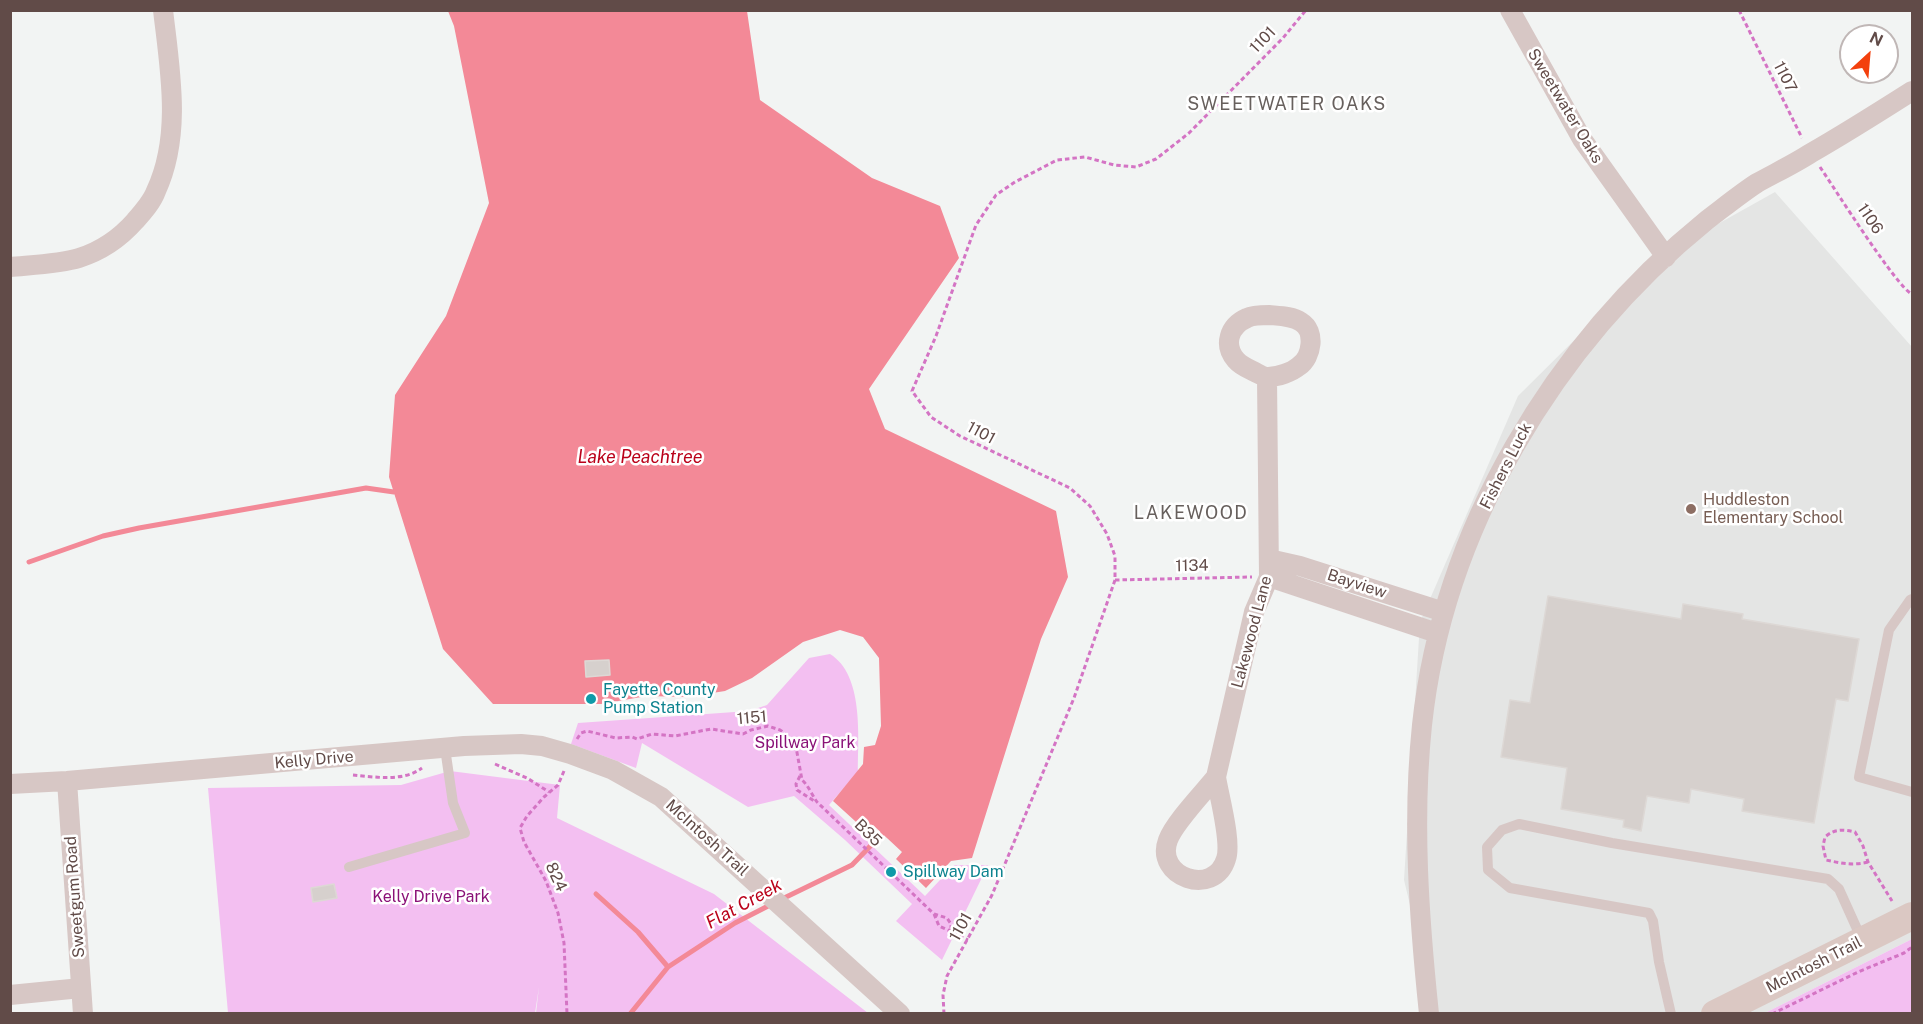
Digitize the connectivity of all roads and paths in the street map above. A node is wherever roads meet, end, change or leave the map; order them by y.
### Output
1 (163, 10) edge
2 (1306, 10) edge
3 (1510, 10) edge
4 (1739, 10) edge
5 (1912, 91) edge
6 (1811, 154) junction
7 (1666, 257) junction
8 (10, 267) edge
9 (1912, 294) edge
10 (1267, 377) dead end
11 (1269, 568) junction
12 (1115, 580) junction
13 (1912, 599) edge
14 (1444, 612) junction
15 (1437, 633) junction
16 (574, 742) dead end
17 (445, 748) junction
18 (565, 770) dead end
19 (614, 770) joint
20 (801, 774) junction
21 (1216, 777) junction
22 (67, 781) junction
23 (10, 784) edge
24 (1912, 792) edge
25 (817, 802) junction
26 (826, 810) joint
27 (1868, 862) joint
28 (349, 867) dead end
29 (934, 914) junction
30 (1912, 916) edge
31 (951, 931) junction
32 (968, 940) junction
33 (1862, 940) junction
34 (1912, 947) edge
35 (81, 988) junction
36 (10, 994) edge
37 (83, 1014) edge
38 (567, 1014) edge
39 (900, 1014) edge
40 (944, 1014) edge
41 (1429, 1014) edge
42 (1671, 1014) edge
43 (1716, 1014) edge
44 (1772, 1014) edge

1 - 8 street
2 - 12 path, 1101
3 - 7 street, Sweetwater Oaks
4 - 6 path, 1107
5 - 6 street, Fishers Luck
6 - 7 street, Fishers Luck
6 - 9 path, 1106
7 - 14 street, Fishers Luck
10 - 11 street, Lakewood Lane
11 - 12 path, 1134
11 - 14 street, Bayview
11 - 15 street, Bayview
11 - 21 street, Lakewood Lane
12 - 32 path, 1101
13 - 24 lane
14 - 15 street, Fishers Luck
15 - 41 street, Fishers Luck
16 - 20 path, 1151
17 - 19 street, Kelly Drive
17 - 22 street, Kelly Drive
17 - 28 lane
18 - 38 path, 824
19 - 39 street, McIntosh Trail
20 - 25 path, 1151
20 - 25 path, 1151
21 - 21 street, Lakewood Lane
22 - 23 street, Kelly Drive
22 - 35 street, Sweetgum Road
25 - 26 path, 1151
26 - 29 path, B35
27 - 27 path
29 - 31 path
29 - 31 path
30 - 33 street, McIntosh Trail
31 - 32 path
32 - 40 path, 1101
33 - 42 lane
33 - 43 street, McIntosh Trail
34 - 44 path
35 - 36 street
35 - 37 street, Sweetgum Road

